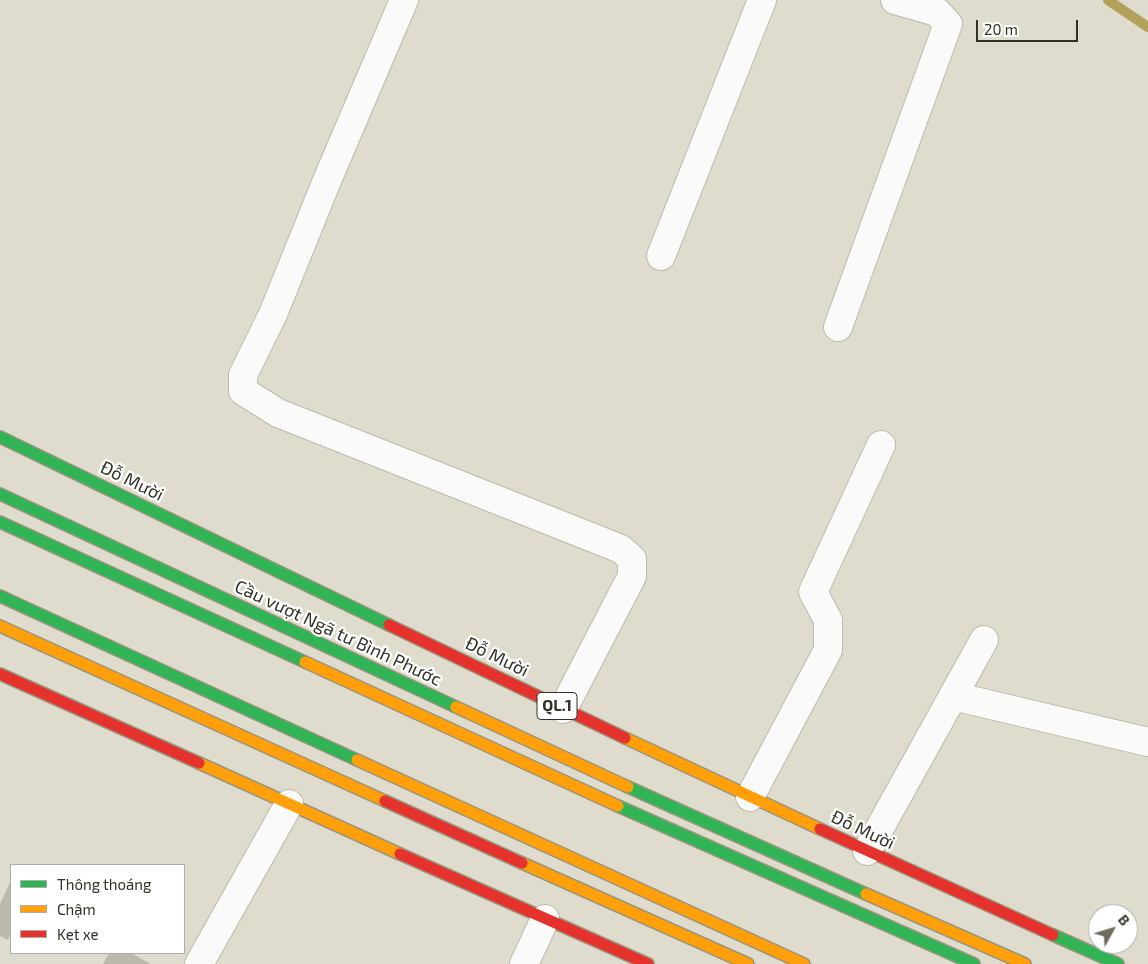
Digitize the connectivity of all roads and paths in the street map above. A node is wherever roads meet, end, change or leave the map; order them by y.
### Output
1 (404, 0) edge
2 (762, 0) edge
3 (895, 0) edge
4 (661, 256) dead end
5 (838, 327) dead end
6 (0, 437) edge
7 (882, 445) dead end
8 (0, 494) edge
9 (0, 522) edge
10 (0, 596) edge
11 (0, 626) edge
12 (984, 640) dead end
13 (0, 674) edge
14 (953, 696) junction
15 (563, 709) junction
16 (1148, 742) edge
17 (750, 796) junction
18 (289, 804) junction
19 (867, 852) junction
20 (545, 919) junction
21 (199, 964) edge
22 (524, 964) edge
23 (648, 964) edge
24 (748, 964) edge
25 (804, 964) edge
26 (974, 964) edge
27 (1025, 964) edge
28 (1118, 964) edge

1 - 15 street
2 - 4 street
3 - 5 street
6 - 15 highway, Đỗ Mười / QL.1
7 - 17 street
8 - 27 highway, Cầu vượt Ngã tư Bình Phước / QL.1
9 - 26 highway
10 - 25 highway
11 - 24 highway
12 - 14 street
13 - 18 highway
14 - 16 street
14 - 19 street
15 - 17 highway, Đỗ Mười / QL.1
17 - 19 highway, Đỗ Mười / QL.1
18 - 20 highway
18 - 21 street
19 - 28 highway, Đỗ Mười / QL.1
20 - 22 street
20 - 23 highway

